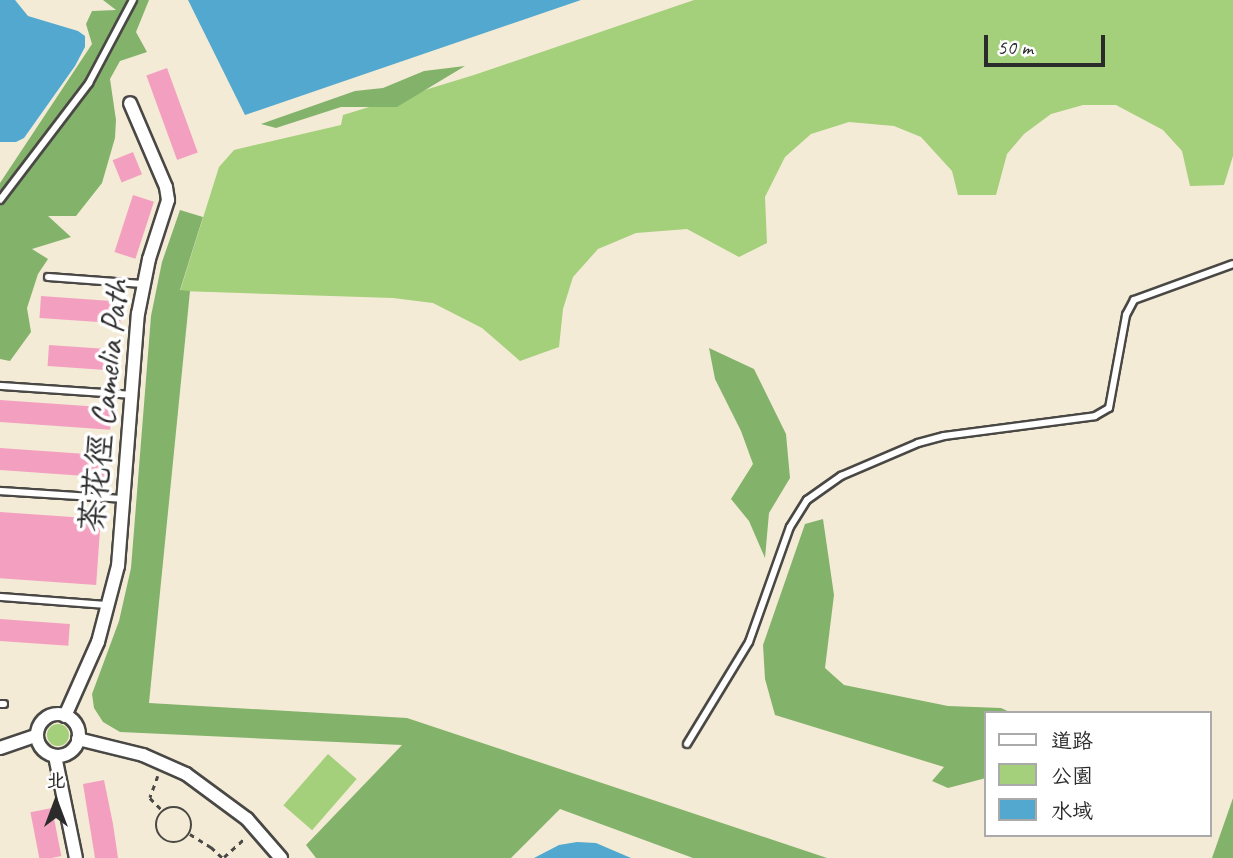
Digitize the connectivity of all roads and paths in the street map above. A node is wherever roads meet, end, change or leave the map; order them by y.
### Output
1 (133, 0) edge
2 (130, 103) dead end
3 (0, 200) edge
4 (1233, 264) edge
5 (48, 277) dead end
6 (143, 284) junction
7 (0, 386) edge
8 (131, 395) junction
9 (0, 491) edge
10 (123, 499) junction
11 (0, 597) edge
12 (109, 605) junction
13 (65, 716) junction
14 (37, 735) junction
15 (78, 740) junction
16 (687, 744) dead end
17 (0, 748) edge
18 (55, 756) junction
19 (159, 773) dead end
20 (162, 810) junction
21 (190, 834) junction
22 (247, 835) dead end
23 (76, 858) edge
24 (223, 858) edge
25 (281, 858) edge

1 - 3 lane
2 - 6 street, 茶花徑 Camelia Path
4 - 16 lane
5 - 6 lane
6 - 8 street, 茶花徑 Camelia Path
7 - 8 lane
8 - 10 street, 茶花徑 Camelia Path
9 - 10 lane
10 - 12 street, 茶花徑 Camelia Path
11 - 12 lane
12 - 13 street, 茶花徑 Camelia Path
13 - 14 street
13 - 15 street
14 - 17 street
14 - 18 street
15 - 18 street
15 - 25 street
18 - 23 street
19 - 20 path
20 - 21 path
20 - 21 path
21 - 24 path
22 - 24 path

